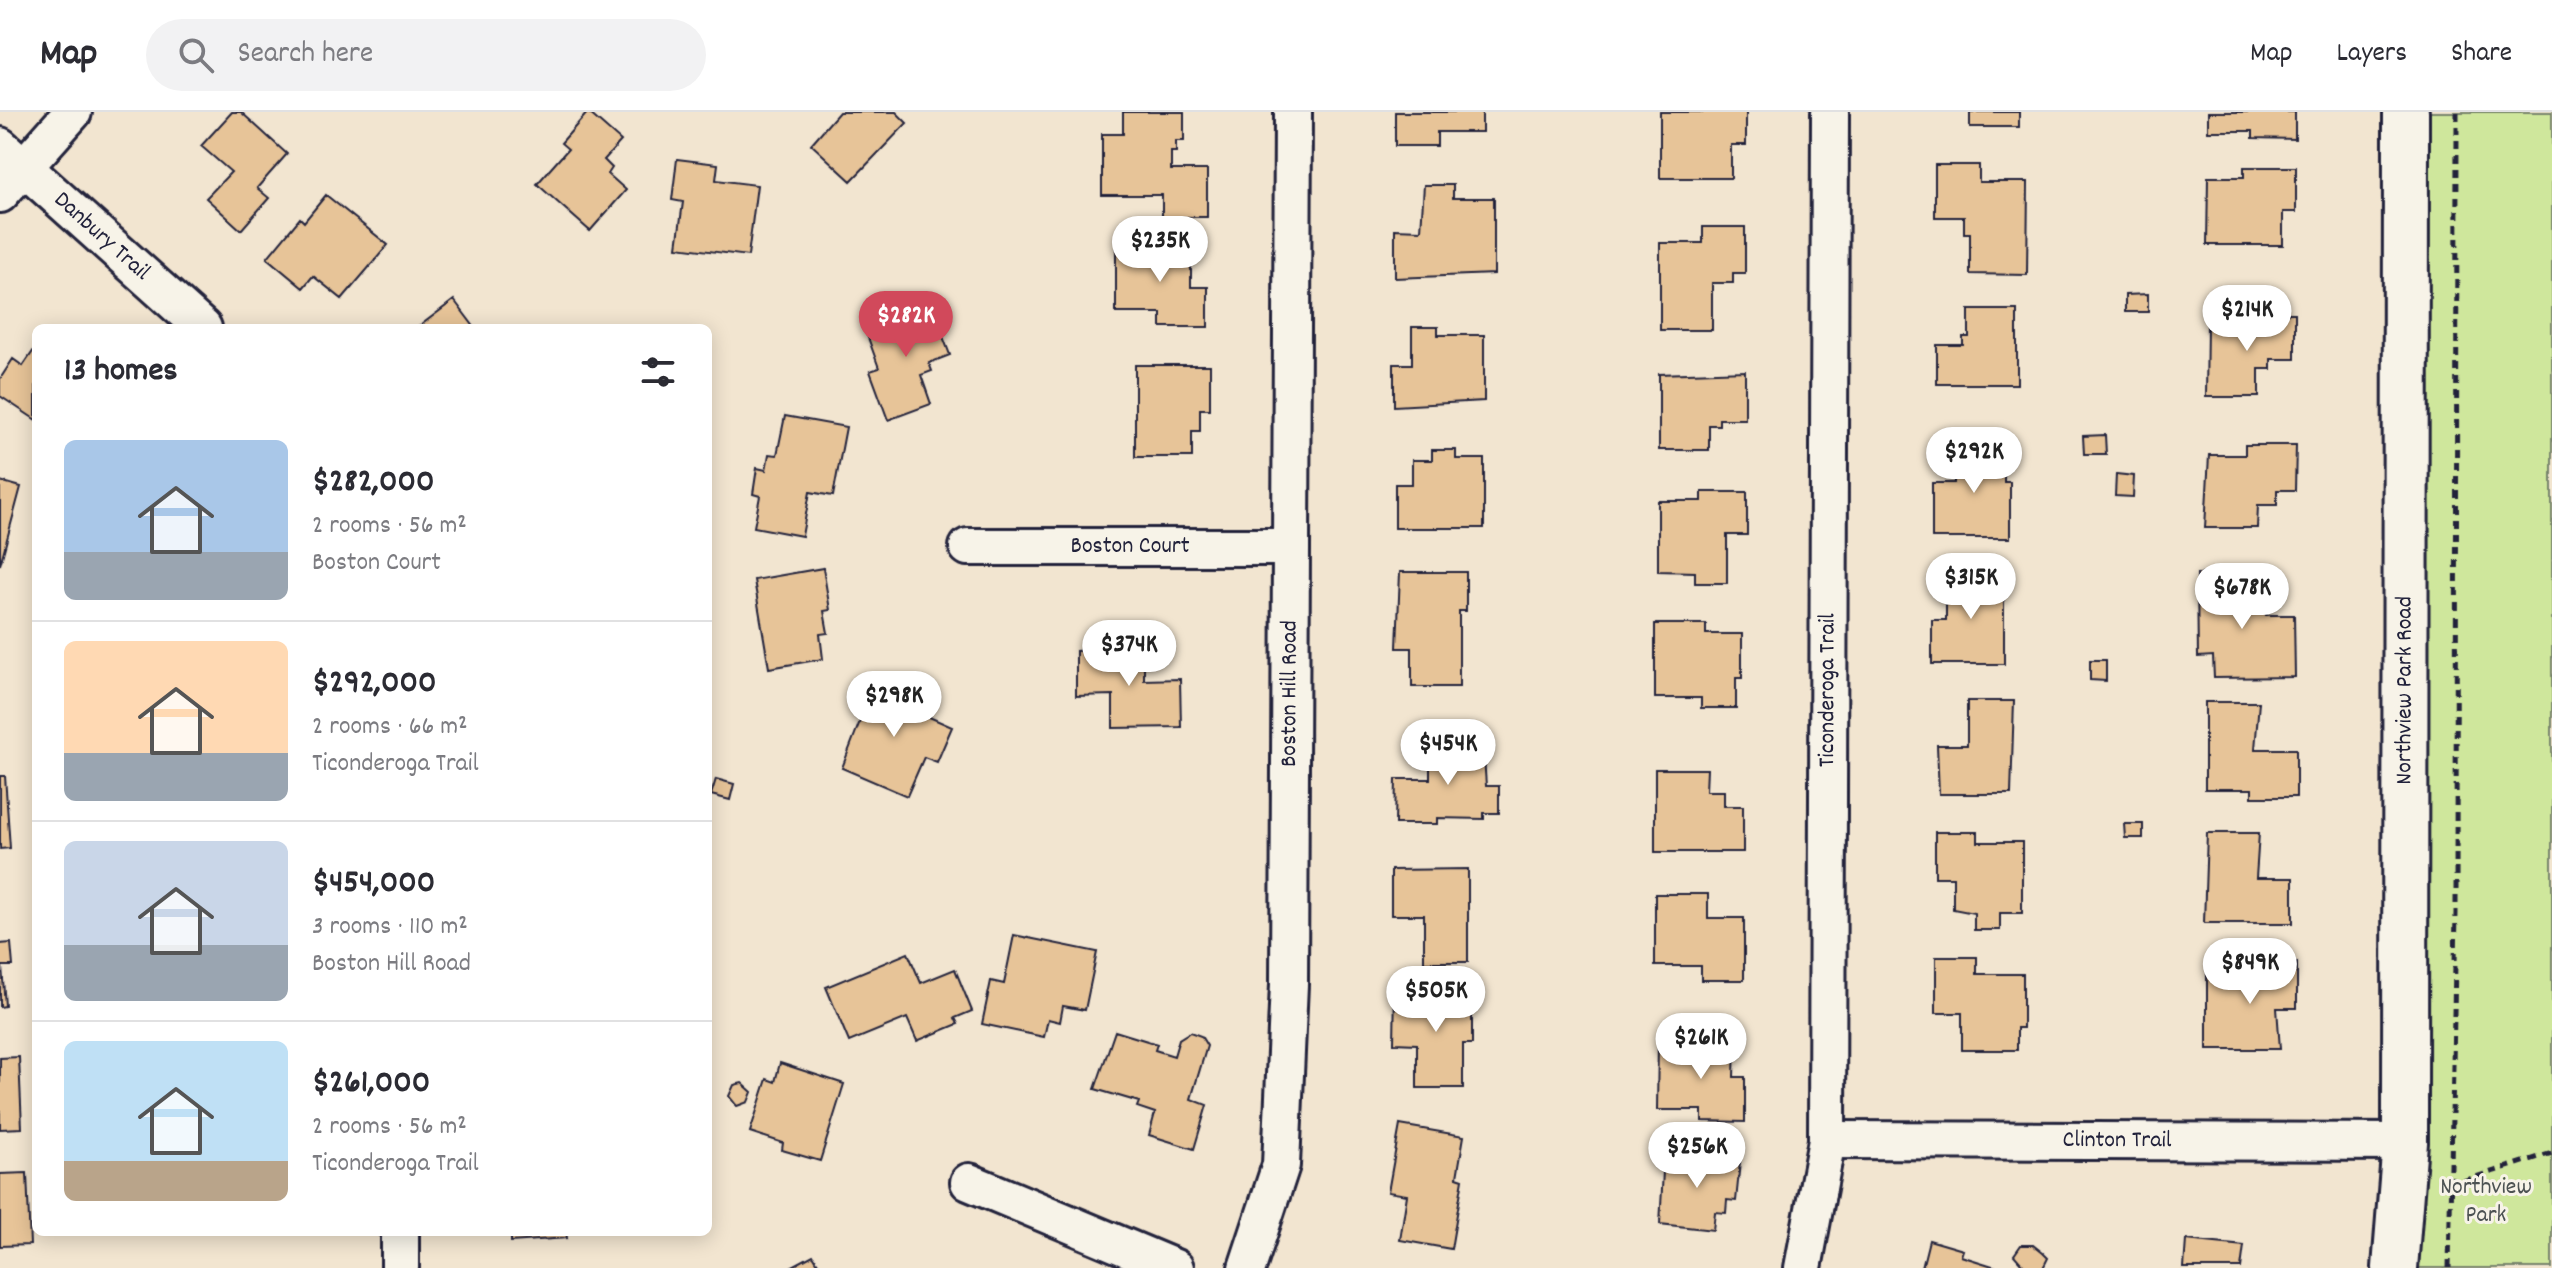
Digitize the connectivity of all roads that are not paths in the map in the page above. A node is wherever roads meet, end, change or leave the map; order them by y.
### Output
1 (73, 112) edge
2 (1293, 112) edge
3 (1830, 112) edge
4 (2406, 112) edge
5 (12, 156) edge
6 (0, 194) edge
7 (199, 324) edge
8 (968, 547) dead end
9 (1291, 547) junction
10 (1827, 1140) junction
11 (2403, 1164) junction
12 (969, 1182) dead end
13 (400, 1236) edge
14 (400, 1268) edge
15 (1175, 1268) edge
16 (1247, 1268) edge
17 (1803, 1268) edge
18 (2395, 1268) edge

1 - 5 street
2 - 9 street, Boston Hill Road
3 - 10 street, Ticonderoga Trail
4 - 11 street, Northview Park Road
5 - 6 street
5 - 7 street, Danbury Trail
8 - 9 street, Boston Court
9 - 16 street, Boston Hill Road
10 - 11 street, Clinton Trail
10 - 17 street, Ticonderoga Trail
11 - 18 street, Northview Park Road
12 - 15 street
13 - 14 street

